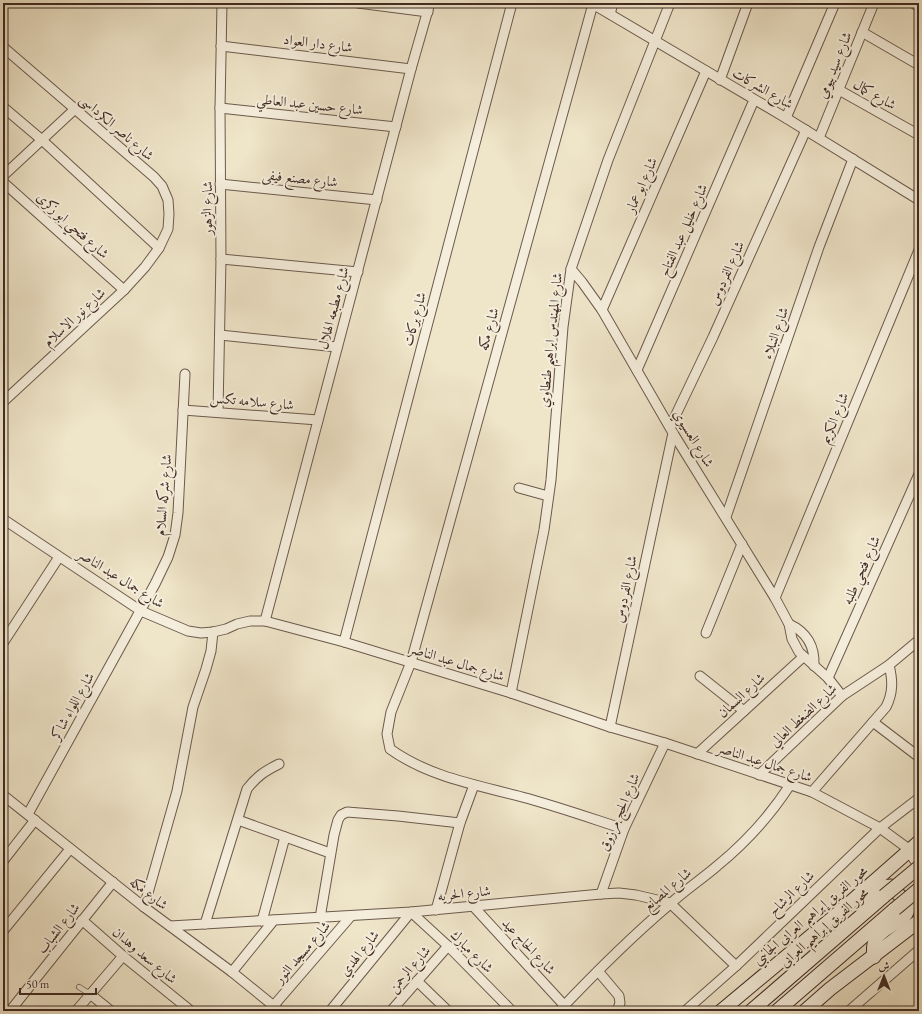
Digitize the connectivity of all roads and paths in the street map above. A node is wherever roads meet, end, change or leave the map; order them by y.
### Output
1 (222, 3) edge
2 (358, 3) edge
3 (512, 3) edge
4 (592, 3) edge
5 (613, 3) edge
6 (670, 3) edge
7 (748, 3) edge
8 (835, 3) edge
9 (874, 3) edge
10 (913, 3) edge
11 (429, 7) edge
12 (919, 7) edge
13 (610, 14) junction
14 (862, 32) junction
15 (656, 40) junction
16 (222, 46) junction
17 (3, 47) edge
18 (919, 65) edge
19 (411, 69) junction
20 (706, 71) junction
21 (720, 80) junction
22 (839, 90) junction
23 (754, 100) junction
24 (3, 107) edge
25 (220, 108) junction
26 (75, 109) junction
27 (786, 118) junction
28 (396, 127) junction
29 (806, 130) junction
30 (919, 135) edge
31 (819, 138) junction
32 (42, 140) junction
33 (852, 159) junction
34 (3, 176) edge
35 (3, 182) edge
36 (220, 184) junction
37 (377, 200) junction
38 (919, 200) edge
39 (159, 248) junction
40 (919, 250) edge
41 (221, 259) junction
42 (571, 269) junction
43 (358, 272) junction
44 (124, 290) junction
45 (602, 310) junction
46 (220, 335) junction
47 (337, 347) junction
48 (637, 370) junction
49 (185, 374) dead end
50 (3, 402) edge
51 (183, 410) junction
52 (218, 412) junction
53 (318, 420) junction
54 (672, 430) junction
55 (919, 474) edge
56 (519, 488) dead end
57 (548, 496) junction
58 (726, 517) junction
59 (3, 520) edge
60 (742, 544) junction
61 (59, 556) junction
62 (775, 598) junction
63 (141, 611) junction
64 (265, 621) junction
65 (789, 624) junction
66 (213, 632) junction
67 (706, 633) dead end
68 (919, 640) edge
69 (344, 642) junction
70 (3, 643) edge
71 (803, 657) junction
72 (411, 662) junction
73 (814, 666) junction
74 (889, 666) junction
75 (700, 676) dead end
76 (828, 678) junction
77 (511, 693) junction
78 (842, 696) junction
79 (744, 711) junction
80 (873, 722) junction
81 (610, 727) junction
82 (665, 743) junction
83 (697, 754) junction
84 (919, 757) edge
85 (279, 764) dead end
86 (759, 775) junction
87 (474, 785) junction
88 (790, 785) junction
89 (812, 792) junction
90 (3, 795) edge
91 (919, 798) edge
92 (28, 814) junction
93 (35, 820) junction
94 (238, 820) junction
95 (460, 823) junction
96 (880, 828) junction
97 (624, 829) junction
98 (285, 837) junction
99 (916, 848) edge
100 (70, 849) junction
101 (330, 853) junction
102 (3, 861) edge
103 (919, 867) edge
104 (112, 882) junction
105 (919, 889) edge
106 (601, 894) junction
107 (670, 903) junction
108 (472, 906) junction
109 (144, 907) junction
110 (436, 910) junction
111 (411, 912) junction
112 (836, 915) junction
113 (352, 916) junction
114 (320, 918) junction
115 (82, 920) junction
116 (274, 920) junction
117 (262, 921) junction
118 (919, 921) edge
119 (205, 924) junction
120 (170, 926) junction
121 (3, 931) edge
122 (448, 946) junction
123 (919, 950) edge
124 (123, 956) junction
125 (874, 957) junction
126 (736, 966) junction
127 (598, 971) junction
128 (232, 972) junction
129 (418, 981) junction
130 (79, 987) dead end
131 (90, 994) junction
132 (561, 1008) edge
133 (274, 1009) edge
134 (10, 1011) edge
135 (76, 1011) edge
136 (111, 1011) edge
137 (191, 1011) edge
138 (330, 1011) edge
139 (391, 1011) edge
140 (448, 1011) edge
141 (511, 1011) edge
142 (617, 1011) edge
143 (685, 1011) edge
144 (721, 1011) edge
145 (751, 1011) edge
146 (778, 1011) edge
147 (805, 1011) edge
148 (849, 1011) edge

1 - 16 street, شارع الزهور
2 - 11 street
3 - 69 street, شارع بركات
4 - 13 street, شارع الشركات
4 - 72 street, شارع مكه
5 - 13 street
6 - 15 street, شارع المهندس ابراهيم طنطاوي
7 - 21 street
8 - 27 street
9 - 14 street, شارع سيد بيومي
10 - 12 street
11 - 19 street, شارع مطبعه الهلال
13 - 15 street, شارع الشركات
14 - 18 street
14 - 22 street, شارع سيد بيومي
15 - 20 street, شارع الشركات
15 - 42 street, شارع المهندس ابراهيم طنطاوي
16 - 19 street, شارع دار العواد
16 - 25 street, شارع الزهور
17 - 26 street, شارع ناصر الكرداسى
19 - 28 street, شارع مطبعه الهلال
20 - 21 street, شارع الشركات
20 - 45 street, شارع ابو عمار
21 - 23 street, شارع الشركات
22 - 30 street, شارع كمال
22 - 31 street, شارع سيد بيومي
23 - 27 street, شارع الشركات
23 - 48 street, شارع خليل عبد الفتاح
24 - 32 street
25 - 28 street, شارع حسين عبد العاطي
25 - 36 street, شارع الزهور
26 - 32 street
26 - 39 street, شارع ناصر الكرداسى
27 - 29 street, شارع الشركات
28 - 37 street, شارع مطبعه الهلال
29 - 31 street, شارع الشركات
29 - 54 street, شارع الفردوس
31 - 33 street, شارع الشركات
32 - 34 street
32 - 39 street
33 - 38 street, شارع الشركات
33 - 58 street, شارع النبلاء
35 - 44 street, شارع فتحي ابو زكرى
36 - 37 street, شارع مصنع فيفى
36 - 41 street, شارع الزهور
37 - 43 street, شارع مطبعه الهلال
39 - 44 street, شارع نور الاسلام
40 - 62 street, شارع الكريم
41 - 43 street
41 - 46 street, شارع الزهور
42 - 45 street, شارع العسيوي
42 - 57 street, شارع المهندس ابراهيم طنطاوي
43 - 47 street, شارع مطبعه الهلال
44 - 50 street, شارع نور الاسلام
45 - 48 street, شارع العسيوي
46 - 47 street
46 - 52 street, شارع الزهور
47 - 53 street, شارع مطبعه الهلال
48 - 54 street, شارع العسيوي
49 - 51 street, شارع شركه السلام
51 - 52 street, شارع سلامه تكس
51 - 63 street, شارع شركه السلام
52 - 53 street, شارع سلامه تكس
53 - 64 street, شارع مطبعه الهلال
54 - 58 street, شارع العسيوي
54 - 81 street, شارع الفردوس
55 - 76 street, شارع فتحي طلبه
56 - 57 street
57 - 77 street, شارع المهندس ابراهيم طنطاوي
58 - 60 street, شارع العسيوي
59 - 61 street, شارع جمال عبد الناصر
60 - 62 street, شارع العسيوي
60 - 67 street
61 - 63 street, شارع جمال عبد الناصر
61 - 70 street
62 - 65 street, شارع العسيوي
63 - 66 street, شارع جمال عبد الناصر
63 - 92 street, شارع اللواء شاكر
64 - 66 street, شارع جمال عبد الناصر
64 - 69 street, شارع جمال عبد الناصر
65 - 71 street, شارع العسيوي
65 - 73 street, شارع العسيوي
66 - 109 street
68 - 74 street, شارع الضغط العالي
69 - 72 street, شارع جمال عبد الناصر
71 - 73 street, شارع العسيوي
71 - 79 street, شارع السمان
72 - 77 street, شارع جمال عبد الناصر
72 - 87 street, شارع مكه
73 - 76 street, شارع العسيوي
74 - 78 street, شارع الضغط العالي
74 - 80 street
75 - 79 street
76 - 78 street, شارع العسيوي
77 - 81 street, شارع جمال عبد الناصر
78 - 86 street, شارع الضغط العالي
79 - 83 street, شارع السمان
80 - 84 street
80 - 89 street
81 - 82 street, شارع جمال عبد الناصر
82 - 83 street, شارع جمال عبد الناصر
82 - 97 street, شارع الحج مرزوق
83 - 86 street, شارع جمال عبد الناصر
85 - 94 street
86 - 88 street, شارع جمال عبد الناصر
87 - 95 street
87 - 97 street, شارع مكه
88 - 89 street, شارع جمال عبد الناصر
88 - 107 street, شارع المصانع
89 - 96 street, شارع جمال عبد الناصر
90 - 92 street, شارع مكه
91 - 96 street, شارع الرشاح
92 - 93 street, شارع مكه
93 - 100 street, شارع مكه
93 - 102 street
94 - 98 street
94 - 119 street
95 - 101 street
95 - 110 street
96 - 99 street, شارع جمال عبد الناصر
96 - 126 street, شارع الرشاح
97 - 106 street, شارع الحج مرزوق
98 - 101 street
98 - 117 street
99 - 103 street, شارع جمال عبد الناصر
99 - 112 street, محور الفريق إبراهيم العرابى الجانبي
100 - 104 street, شارع مكه
100 - 121 street
101 - 114 street
103 - 145 street, محور الفريق إبراهيم العرابى, bridge
104 - 109 street, شارع مكه
104 - 115 street, شارع الشباب
105 - 146 street, bridge
106 - 107 street, شارع الحريه
106 - 108 street, شارع الحريه
107 - 126 street
107 - 127 street, شارع المصانع
108 - 110 street, شارع الحريه
108 - 132 street, شارع الحاج عيد
109 - 120 street, شارع مكه
110 - 111 street, شارع الحريه
111 - 113 street, شارع الحريه
111 - 122 street, شارع مبارك
111 - 138 street, شارع الهدي
112 - 125 street
112 - 144 street, محور الفريق إبراهيم العرابى الجانبي
113 - 114 street, شارع الحريه
113 - 133 street, شارع مسجد النور
114 - 116 street, شارع الحريه
115 - 124 street, شارع سعد وهدان
115 - 134 street, شارع الشباب
116 - 117 street, شارع الحريه
116 - 128 street
117 - 119 street, شارع الحريه
118 - 125 street
119 - 120 street, شارع الحريه
120 - 128 street, شارع مكه
122 - 129 street, شارع الرحمن
122 - 141 street, شارع مبارك
123 - 148 street
124 - 131 street
124 - 137 street, شارع سعد وهدان
125 - 147 street
126 - 143 street, شارع الرشاح
127 - 132 street, شارع المصانع
127 - 142 street
128 - 133 street, شارع مكه
129 - 139 street, شارع الرحمن
129 - 140 street
130 - 131 lane
131 - 135 street
131 - 136 street

